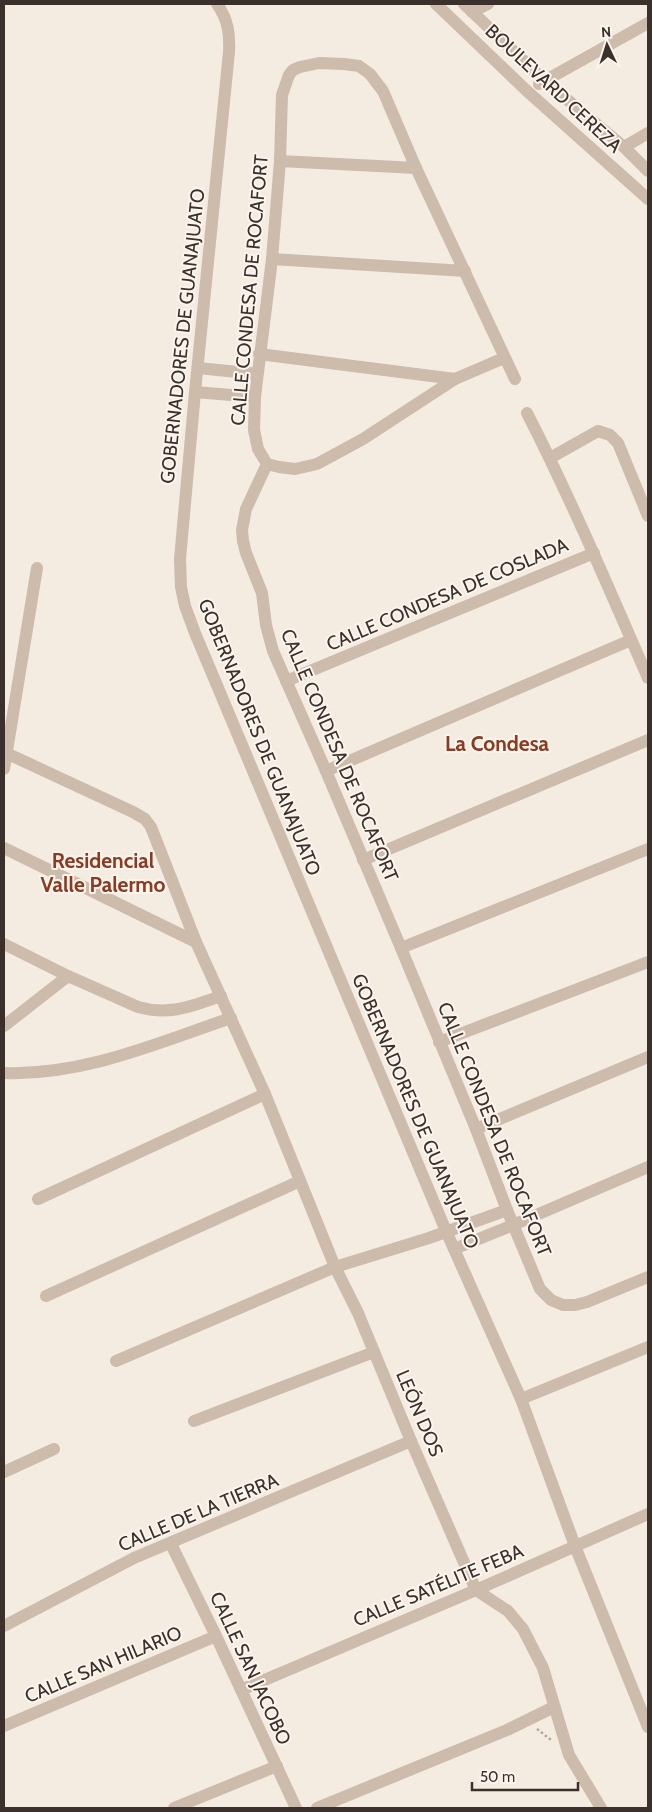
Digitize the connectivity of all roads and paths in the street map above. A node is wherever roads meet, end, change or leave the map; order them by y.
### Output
1 (217, 4) edge
2 (436, 4) edge
3 (488, 4) edge
4 (468, 8) edge
5 (648, 23) edge
6 (545, 81) junction
7 (527, 91) junction
8 (648, 133) edge
9 (624, 147) junction
10 (280, 161) junction
11 (416, 168) junction
12 (648, 171) edge
13 (648, 199) edge
14 (272, 259) junction
15 (465, 271) junction
16 (259, 354) junction
17 (504, 358) junction
18 (198, 368) junction
19 (257, 374) junction
20 (455, 379) junction
21 (515, 379) dead end
22 (195, 392) junction
23 (255, 397) junction
24 (527, 413) dead end
25 (550, 458) junction
26 (267, 464) junction
27 (648, 516) edge
28 (594, 554) junction
29 (37, 568) dead end
30 (632, 640) junction
31 (648, 678) edge
32 (286, 681) junction
33 (648, 740) edge
34 (6, 753) junction
35 (4, 769) edge
36 (326, 771) junction
37 (4, 848) edge
38 (648, 849) edge
39 (363, 860) junction
40 (196, 942) junction
41 (4, 944) edge
42 (401, 948) junction
43 (648, 962) edge
44 (68, 976) junction
45 (221, 996) junction
46 (231, 1018) junction
47 (4, 1026) edge
48 (439, 1042) junction
49 (648, 1057) edge
50 (4, 1073) edge
51 (265, 1094) junction
52 (476, 1129) junction
53 (648, 1167) edge
54 (300, 1181) junction
55 (38, 1199) dead end
56 (506, 1210) junction
57 (513, 1226) junction
58 (446, 1231) junction
59 (454, 1249) junction
60 (335, 1268) junction
61 (648, 1277) edge
62 (46, 1296) dead end
63 (648, 1346) edge
64 (374, 1352) junction
65 (116, 1361) dead end
66 (521, 1399) junction
67 (194, 1420) dead end
68 (411, 1441) junction
69 (54, 1449) dead end
70 (4, 1472) edge
71 (648, 1514) edge
72 (171, 1544) junction
73 (575, 1546) junction
74 (476, 1590) junction
75 (4, 1626) edge
76 (216, 1636) junction
77 (241, 1690) junction
78 (554, 1707) junction
79 (526, 1721) junction
80 (4, 1726) edge
81 (648, 1727) edge
82 (569, 1755) junction
83 (277, 1766) junction
84 (600, 1805) edge
85 (174, 1808) edge
86 (296, 1808) edge
87 (317, 1808) edge

1 - 18 street, GOBERNADORES DE GUANAJUATO
2 - 7 street, BOULEVARD CEREZA
3 - 4 street
4 - 6 street, BOULEVARD CEREZA
5 - 6 street
6 - 7 street
6 - 9 street, BOULEVARD CEREZA
7 - 13 street, BOULEVARD CEREZA
8 - 9 street
9 - 12 street, BOULEVARD CEREZA
10 - 11 street
10 - 11 street, CALLE CONDESA DE ROCAFORT
10 - 14 street, CALLE CONDESA DE ROCAFORT
11 - 15 street, CALLE CONDESA DE ROCAFORT
14 - 15 street
14 - 16 street, CALLE CONDESA DE ROCAFORT
15 - 17 street, CALLE CONDESA DE ROCAFORT
16 - 19 street, CALLE CONDESA DE ROCAFORT
16 - 20 street
17 - 20 street
17 - 21 street, CALLE CONDESA DE ROCAFORT
18 - 19 street
18 - 22 street, GOBERNADORES DE GUANAJUATO
19 - 23 street, CALLE CONDESA DE ROCAFORT
20 - 26 street
22 - 23 street
22 - 58 street, GOBERNADORES DE GUANAJUATO
23 - 26 street, CALLE CONDESA DE ROCAFORT
24 - 25 street
25 - 27 street
25 - 28 street
26 - 32 street, CALLE CONDESA DE ROCAFORT
28 - 30 street
28 - 32 street, CALLE CONDESA DE COSLADA
29 - 34 street
30 - 31 street
30 - 36 street
32 - 36 street, CALLE CONDESA DE ROCAFORT
33 - 39 street
34 - 35 street
34 - 40 street, LEÓN DOS
36 - 39 street, CALLE CONDESA DE ROCAFORT
37 - 40 street
38 - 42 street
39 - 42 street, CALLE CONDESA DE ROCAFORT
40 - 45 street, LEÓN DOS
41 - 44 street
42 - 48 street, CALLE CONDESA DE ROCAFORT
43 - 48 street
44 - 45 street
44 - 47 street
45 - 46 street, LEÓN DOS
46 - 50 street
46 - 51 street, LEÓN DOS
48 - 52 street, CALLE CONDESA DE ROCAFORT
49 - 52 street
51 - 54 street, LEÓN DOS
51 - 55 street
52 - 56 street, CALLE CONDESA DE ROCAFORT
53 - 57 street
54 - 60 street, LEÓN DOS
54 - 62 street
56 - 57 street, CALLE CONDESA DE ROCAFORT
56 - 58 street
57 - 59 street
57 - 61 street, CALLE CONDESA DE ROCAFORT
58 - 59 street, GOBERNADORES DE GUANAJUATO
58 - 60 street
59 - 66 street, GOBERNADORES DE GUANAJUATO
60 - 64 street, LEÓN DOS
60 - 65 street
63 - 66 street
64 - 67 street
64 - 68 street, LEÓN DOS
66 - 73 street, GOBERNADORES DE GUANAJUATO
68 - 72 street, CALLE DE LA TIERRA
68 - 74 street, LEÓN DOS
69 - 70 street
71 - 73 street, CALLE SATÉLITE FEBA
72 - 75 street, CALLE DE LA TIERRA
72 - 76 street, CALLE SAN JACOBO
73 - 74 street, CALLE SATÉLITE FEBA
73 - 81 street, GOBERNADORES DE GUANAJUATO
74 - 77 street, CALLE SATÉLITE FEBA
74 - 78 street
76 - 77 street, CALLE SAN JACOBO
76 - 80 street, CALLE SAN HILARIO
77 - 83 street, CALLE SAN JACOBO
78 - 79 street
78 - 82 street
79 - 82 path
79 - 87 street
82 - 84 street
83 - 85 street
83 - 86 street, CALLE SAN JACOBO

